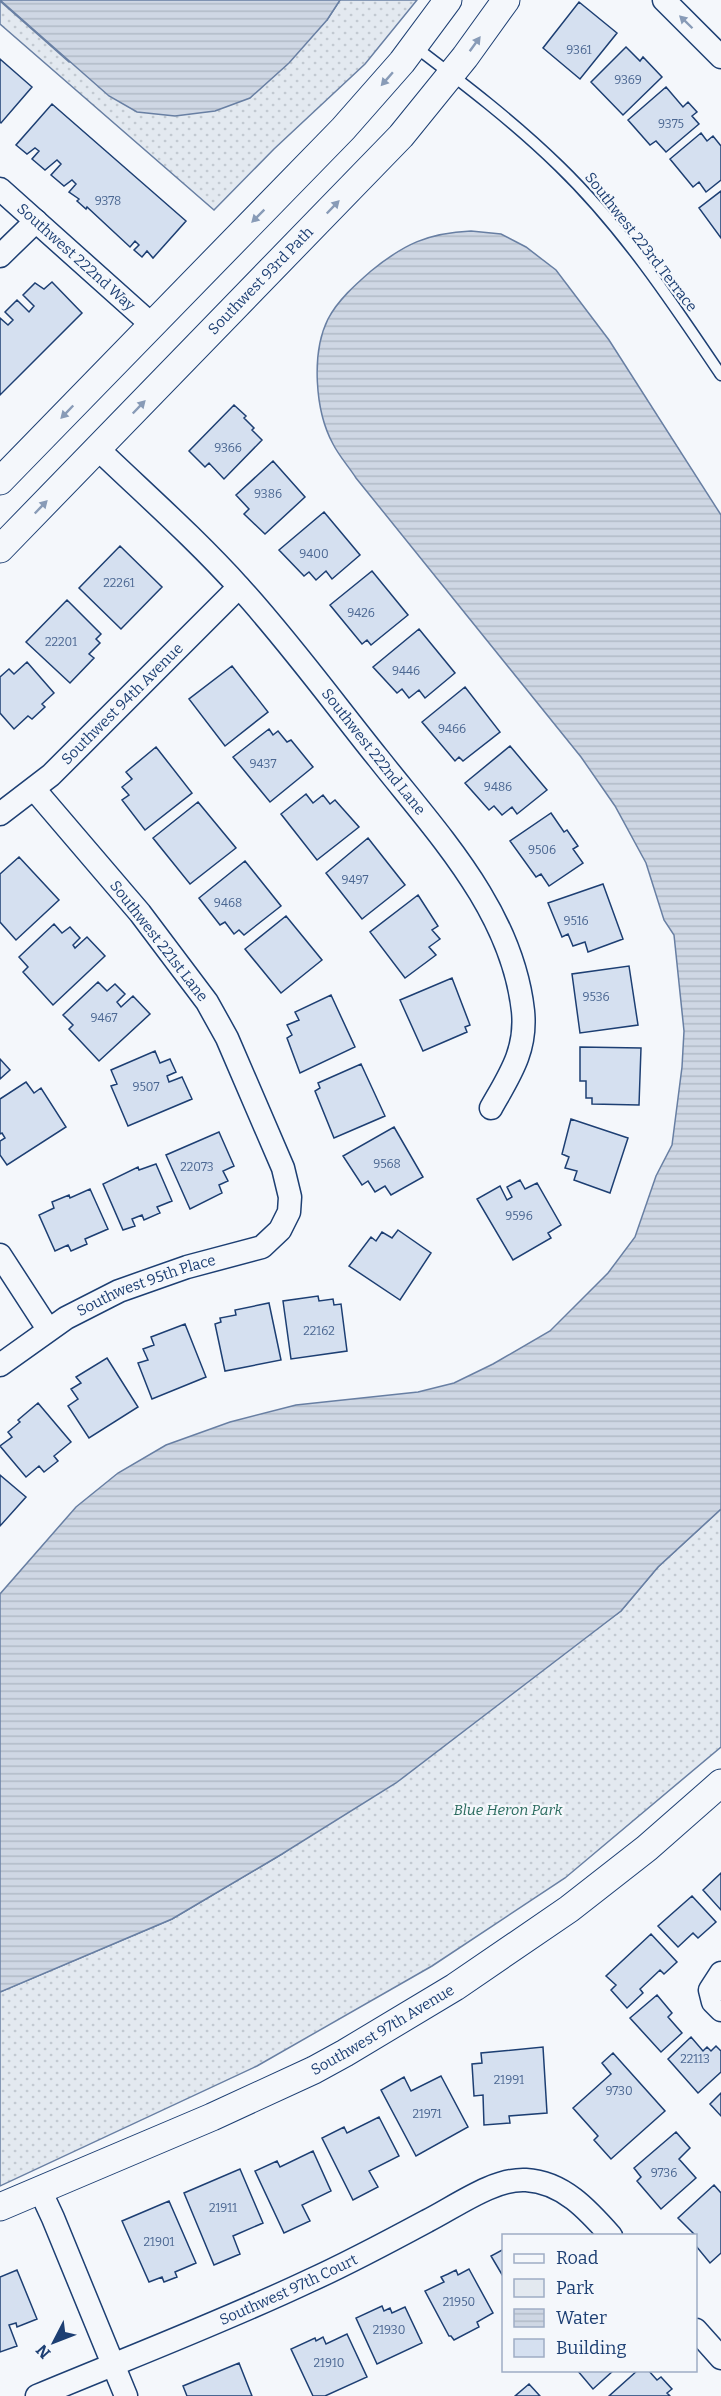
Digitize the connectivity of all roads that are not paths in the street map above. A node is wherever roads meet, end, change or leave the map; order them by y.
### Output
1 (448, 0) edge
2 (506, 0) edge
3 (664, 0) edge
4 (717, 42) edge
5 (414, 46) junction
6 (452, 75) junction
7 (0, 189) edge
8 (36, 221) junction
9 (0, 256) edge
10 (152, 325) junction
11 (721, 375) edge
12 (98, 448) junction
13 (0, 481) edge
14 (0, 549) edge
15 (239, 587) junction
16 (34, 789) junction
17 (0, 814) edge
18 (491, 1108) dead end
19 (289, 1212) joint
20 (0, 1256) edge
21 (48, 1329) junction
22 (0, 1365) edge
23 (721, 1783) edge
24 (721, 1973) edge
25 (721, 2010) edge
26 (40, 2190) junction
27 (0, 2206) edge
28 (610, 2234) edge
29 (697, 2331) edge
30 (721, 2358) edge
31 (113, 2365) junction
32 (37, 2396) edge
33 (126, 2396) edge

1 - 5 street
6 -> 2 street, Southwest 93rd Path
4 -> 3 street
5 - 6 lane, Southwest 223rd Terrace
5 -> 10 street
6 - 11 lane, Southwest 223rd Terrace
12 -> 6 street, Southwest 93rd Path
7 - 8 street, Southwest 222nd Way
8 - 9 street
8 - 10 street, Southwest 222nd Way
10 -> 13 street
14 -> 12 street, Southwest 93rd Path
12 - 15 street, Southwest 222nd Lane
15 - 16 street, Southwest 94th Avenue
15 - 18 street, Southwest 222nd Lane
16 - 17 street, Southwest 94th Avenue
16 - 19 street, Southwest 221st Lane
19 - 21 street, Southwest 95th Place
20 - 21 street
21 - 22 street, Southwest 95th Place
23 - 26 street, Southwest 97th Avenue
24 - 25 street
26 - 27 street, Southwest 97th Avenue
26 - 31 street
28 - 31 street, Southwest 97th Court
29 - 30 street
31 - 32 street, Southwest 97th Court
31 - 33 street

